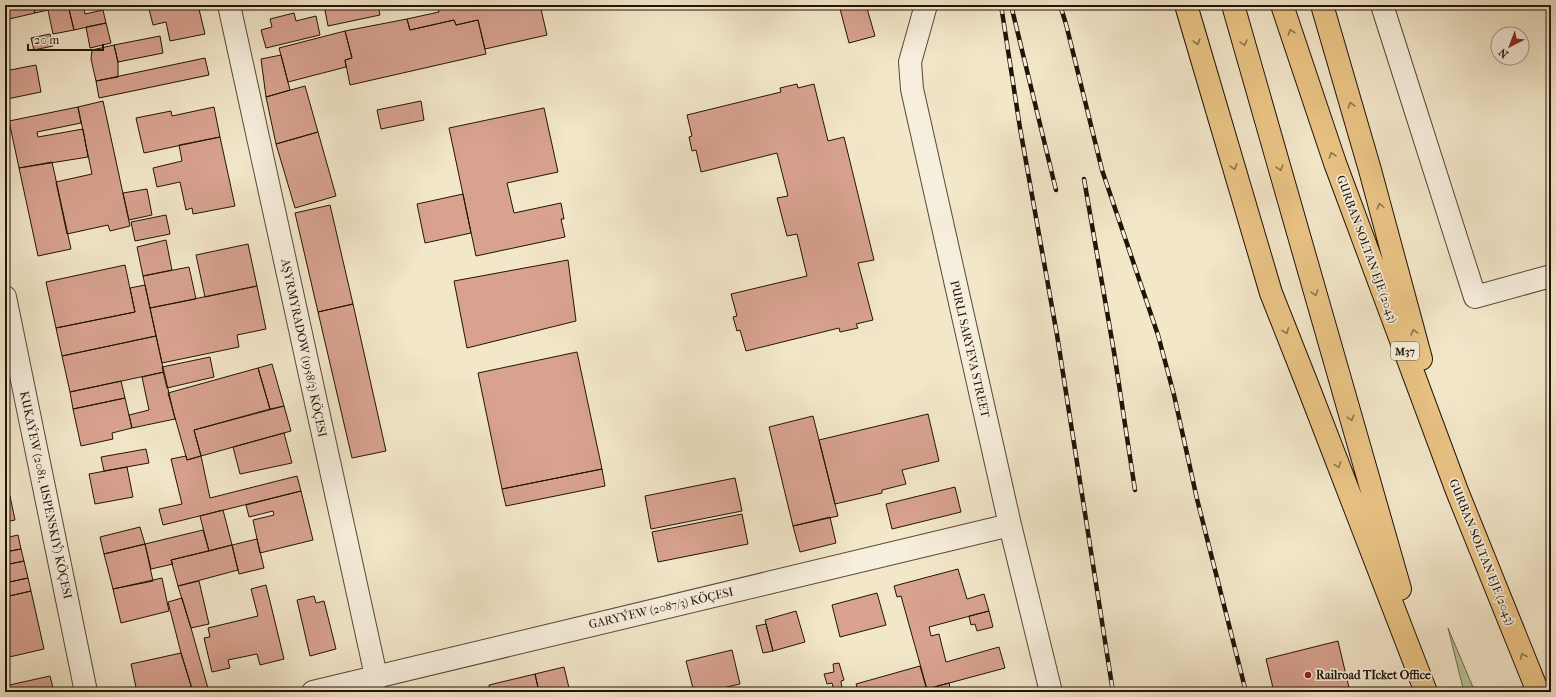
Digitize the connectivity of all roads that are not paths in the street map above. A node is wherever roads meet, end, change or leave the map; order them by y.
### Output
1 (229, 5) edge
2 (926, 5) edge
3 (1186, 5) edge
4 (1233, 5) edge
5 (1282, 5) edge
6 (1322, 5) edge
7 (1382, 5) edge
8 (1551, 276) edge
9 (5, 297) edge
10 (1457, 491) junction
11 (1010, 525) junction
12 (374, 684) edge
13 (86, 692) edge
14 (312, 692) edge
15 (1052, 692) edge
16 (1426, 692) edge
17 (1429, 692) edge
18 (1538, 692) edge

1 - 12 street, AŞYRMYRADOW (1958/3) KÖÇESI
2 - 11 street, PURLI SARYEVA STREET
3 -> 16 highway
4 -> 17 highway
10 -> 5 highway, GURBAN SOLTAN EJE (2043) / M37
10 -> 6 highway
7 - 8 street
9 - 13 street, KUKAÝEW (2081, USPENSKIÝ) KÖÇESI
18 -> 10 highway, GURBAN SOLTAN EJE (2043) / M37
11 - 12 street, GARYÝEW (2087/3) KÖÇESI
11 - 15 street, PURLI SARYEVA STREET
12 - 14 street, GARYÝEW (2087/3) KÖÇESI

